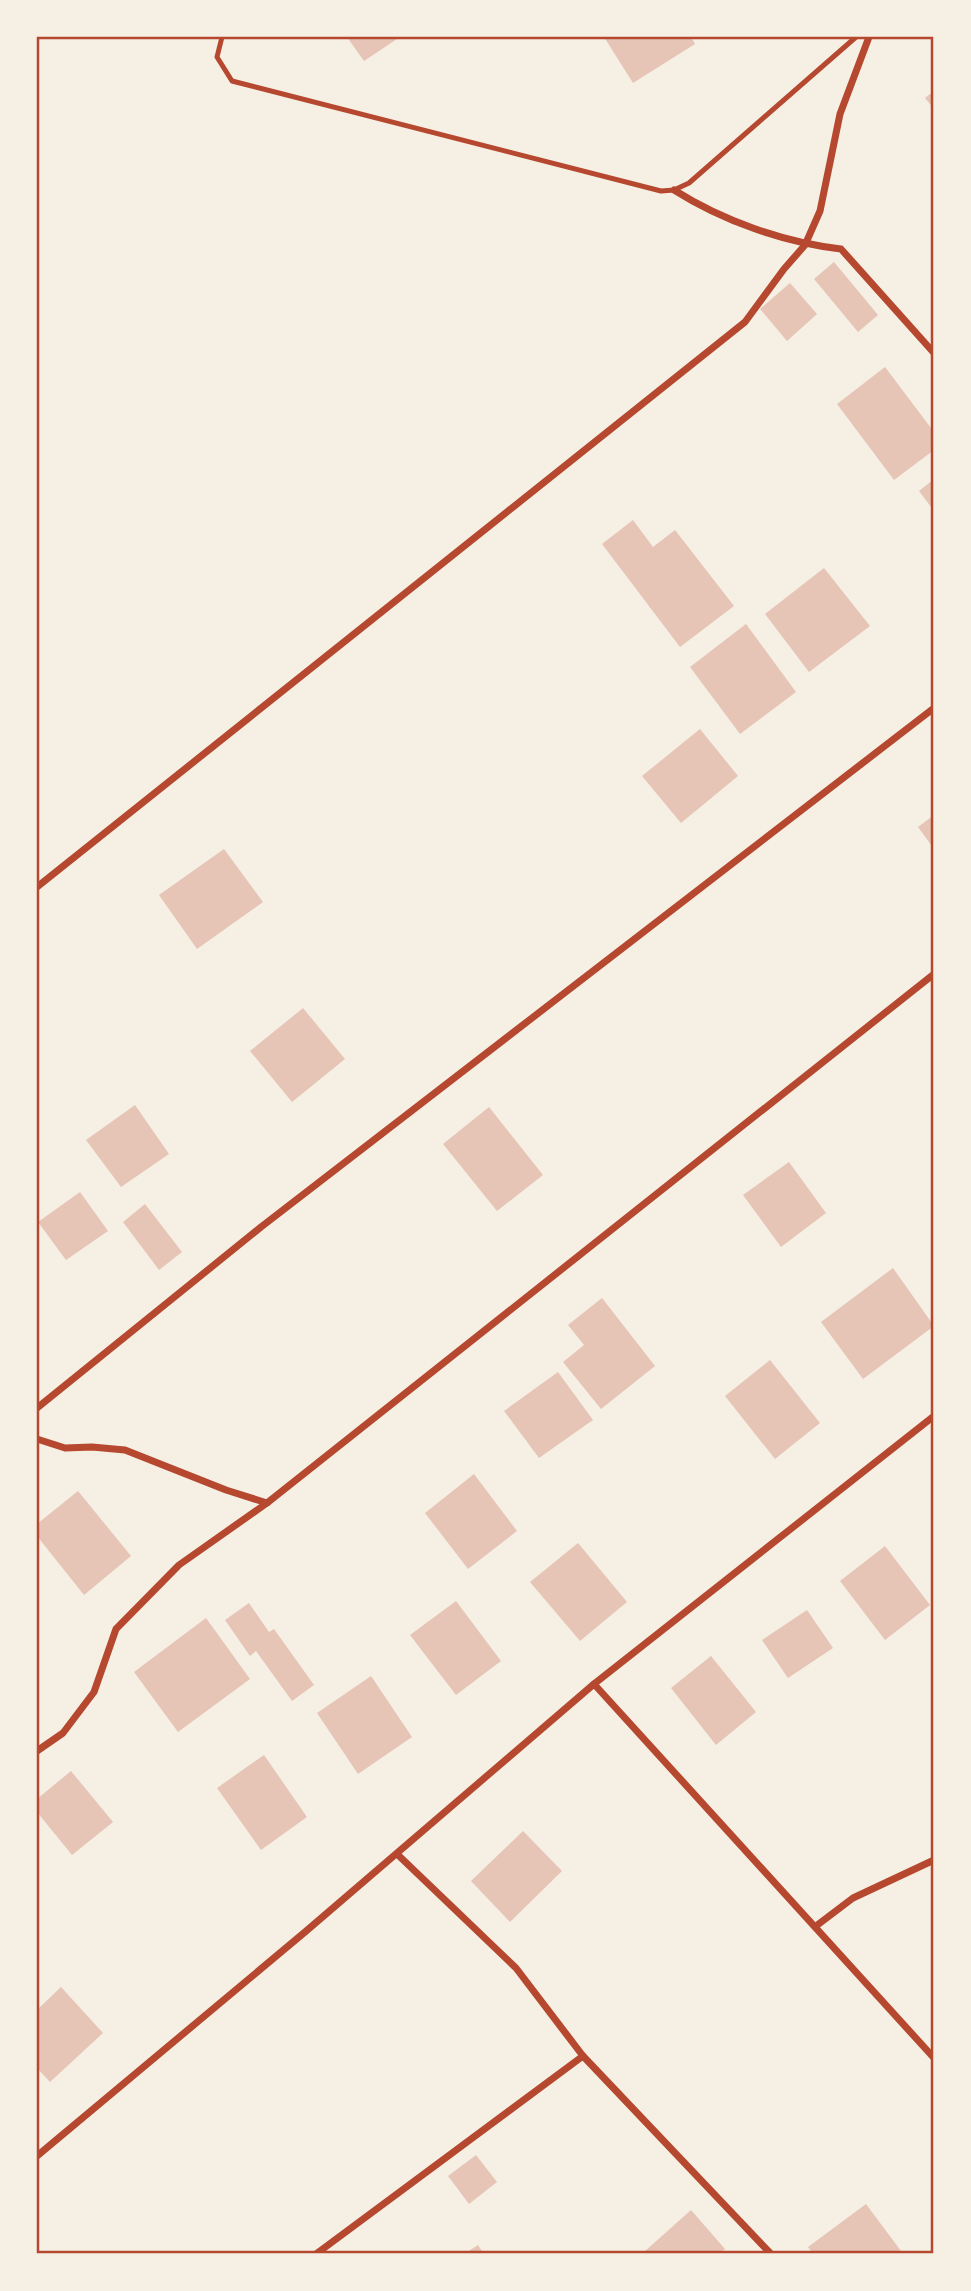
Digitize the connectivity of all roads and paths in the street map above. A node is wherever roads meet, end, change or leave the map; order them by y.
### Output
1 (222, 37) edge
2 (856, 37) edge
3 (869, 37) edge
4 (674, 190) junction
5 (805, 245) junction
6 (934, 353) edge
7 (934, 708) edge
8 (37, 887) edge
9 (934, 974) edge
10 (37, 1408) edge
11 (934, 1416) edge
12 (37, 1440) edge
13 (267, 1503) junction
14 (594, 1684) junction
15 (37, 1751) edge
16 (397, 1854) junction
17 (934, 1860) edge
18 (816, 1926) junction
19 (583, 2056) junction
20 (934, 2058) edge
21 (37, 2156) edge
22 (316, 2254) edge
23 (771, 2254) edge

1 - 4 lane
2 - 4 lane
3 - 5 street
4 - 5 street
5 - 6 street
5 - 8 street
7 - 10 street
9 - 13 street
11 - 14 street
12 - 13 street
13 - 15 street
14 - 16 street
14 - 18 street
16 - 19 street
16 - 21 street
17 - 18 street
18 - 20 street
19 - 22 street
19 - 23 street

